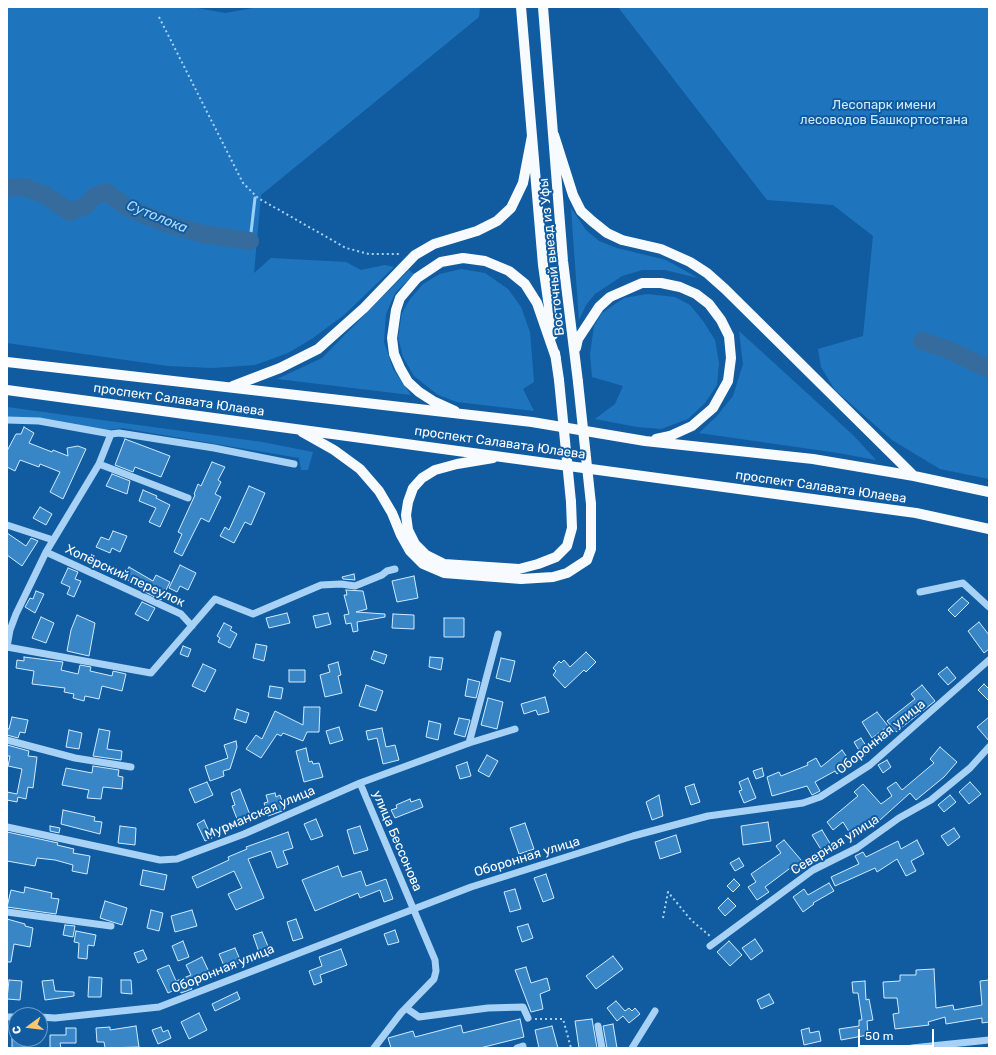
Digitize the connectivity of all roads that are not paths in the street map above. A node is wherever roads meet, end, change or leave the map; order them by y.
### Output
1 (521, 7) edge
2 (543, 7) edge
3 (554, 135) junction
4 (532, 136) junction
5 (576, 352) junction
6 (556, 358) junction
7 (7, 362) edge
8 (230, 387) junction
9 (7, 390) edge
10 (464, 415) junction
11 (7, 420) edge
12 (297, 429) junction
13 (111, 434) junction
14 (645, 441) junction
15 (504, 456) junction
16 (99, 464) junction
17 (294, 464) dead end
18 (914, 476) junction
19 (989, 492) edge
20 (188, 498) dead end
21 (7, 525) edge
22 (989, 529) edge
23 (53, 540) junction
24 (46, 552) junction
25 (395, 569) dead end
26 (920, 592) dead end
27 (989, 607) edge
28 (192, 626) junction
29 (498, 634) dead end
30 (7, 647) edge
31 (989, 660) edge
32 (515, 729) dead end
33 (7, 740) edge
34 (469, 743) junction
35 (989, 747) edge
36 (131, 767) dead end
37 (360, 784) junction
38 (7, 827) edge
39 (412, 908) junction
40 (7, 912) edge
41 (111, 926) dead end
42 (710, 946) dead end
43 (406, 1008) junction
44 (655, 1010) dead end
45 (48, 1018) edge
46 (528, 1018) road end
47 (598, 1026) dead end
48 (989, 1040) edge
49 (374, 1048) edge
50 (517, 1048) edge
51 (523, 1048) edge
52 (602, 1048) edge
53 (632, 1048) edge
54 (912, 1048) edge

1 - 4 main road, Восточный выезд из Уфы
2 - 3 main road, Восточный выезд из Уфы
3 - 5 main road, Восточный выезд из Уфы
3 - 18 main road
4 - 6 main road, Восточный выезд из Уфы
4 - 8 main road
5 - 12 main road, Восточный выезд из Уфы, bridge
5 - 14 main road
6 - 10 main road
6 - 15 main road, Восточный выезд из Уфы, bridge
7 - 8 main road, проспект Салавата Юлаева
8 - 10 main road, проспект Салавата Юлаева
9 - 12 main road, проспект Салавата Юлаева
10 - 14 main road, проспект Салавата Юлаева
11 - 13 street
12 - 15 main road, проспект Салавата Юлаева
13 - 16 street
13 - 17 street
14 - 18 main road, проспект Салавата Юлаева
15 - 22 main road, проспект Салавата Юлаева
16 - 20 street
16 - 23 street
18 - 19 main road, проспект Салавата Юлаева
21 - 23 street
23 - 24 street
24 - 28 street, Хопёрский переулок
24 - 30 street
25 - 28 street
26 - 27 street
28 - 30 street
29 - 34 street
31 - 39 street, Оборонная улица
32 - 34 street, Мурманская улица
33 - 36 street
34 - 37 street, Мурманская улица
35 - 42 street, Северная улица
37 - 38 street, Мурманская улица
37 - 39 street, улица Бессонова
39 - 43 street, улица Бессонова
39 - 45 street, Оборонная улица
40 - 41 street
43 - 46 street
43 - 49 street, улица Бессонова
44 - 53 street
47 - 52 street
48 - 54 street
50 - 51 street

